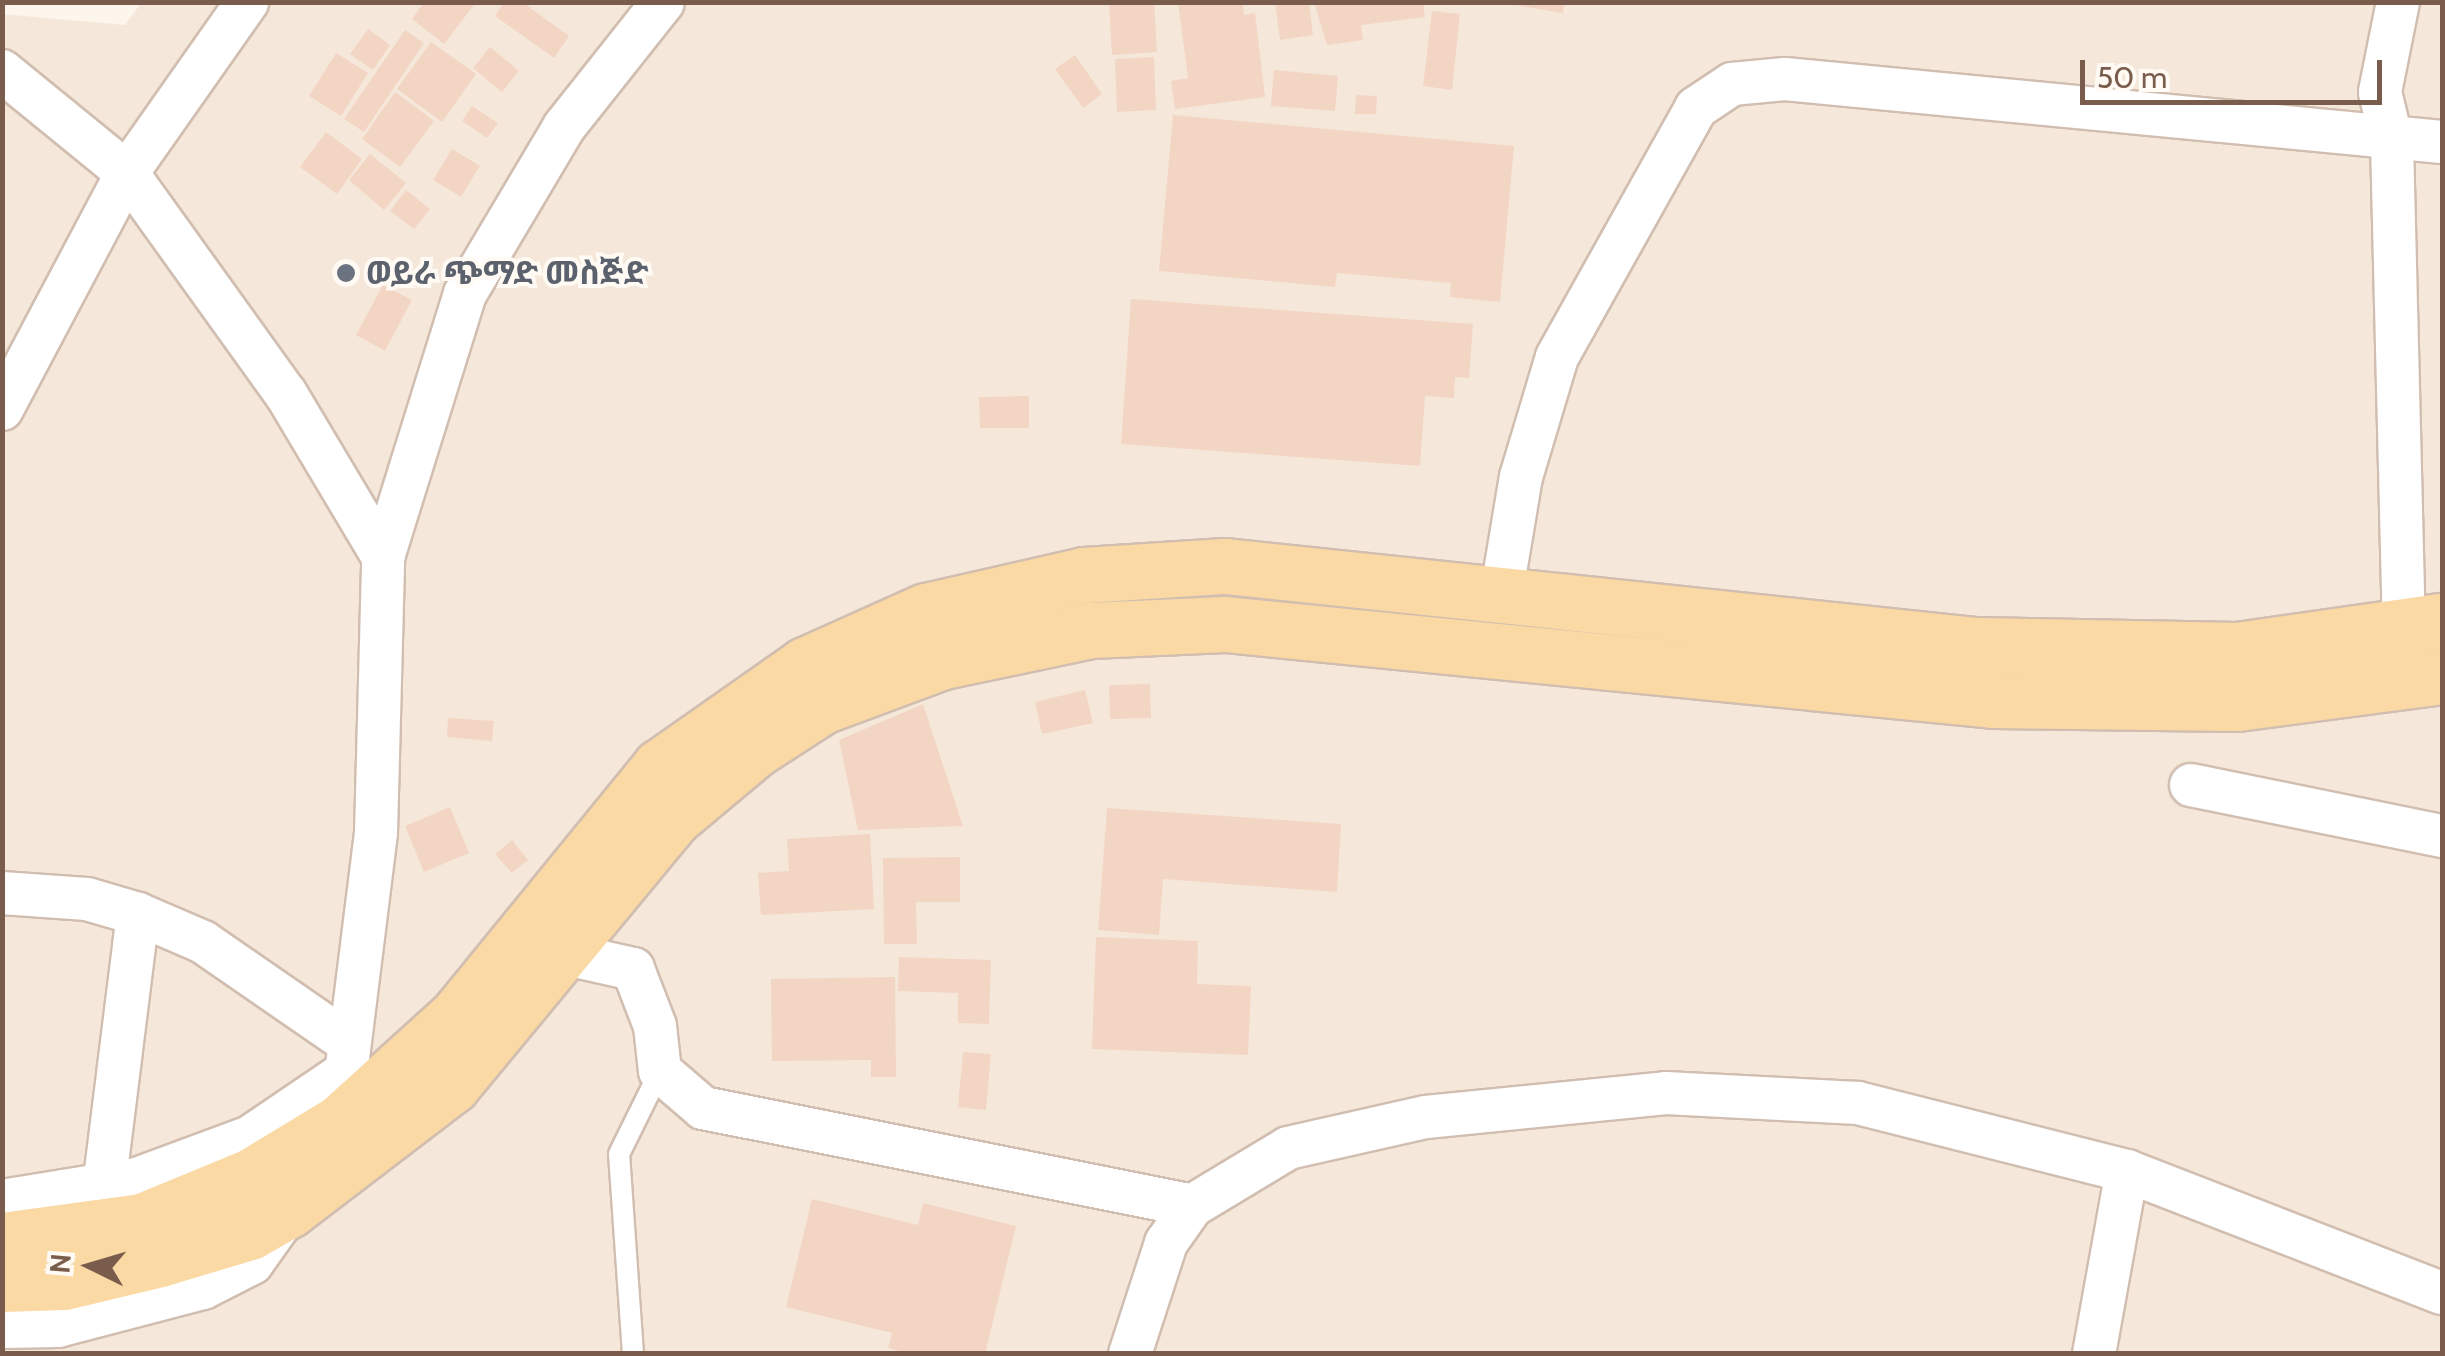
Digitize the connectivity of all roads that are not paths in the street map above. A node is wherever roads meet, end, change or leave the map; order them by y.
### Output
1 (247, 2) edge
2 (663, 2) edge
3 (2398, 2) edge
4 (2, 71) edge
5 (2392, 142) junction
6 (2442, 142) edge
7 (127, 173) junction
8 (2, 409) edge
9 (383, 556) junction
10 (1501, 596) junction
11 (2423, 623) edge
12 (2442, 676) edge
13 (2190, 785) dead end
14 (2442, 836) edge
15 (2, 893) edge
16 (138, 914) junction
17 (566, 954) junction
18 (660, 1070) junction
19 (344, 1079) junction
20 (2127, 1171) junction
21 (104, 1186) junction
22 (2, 1202) edge
23 (1192, 1206) junction
24 (290, 1209) junction
25 (2, 1240) edge
26 (2, 1284) edge
27 (2442, 1293) edge
28 (2, 1327) edge
29 (56, 1340) edge
30 (634, 1354) edge
31 (1130, 1354) edge
32 (2094, 1354) edge

1 - 7 street
2 - 9 street
3 - 5 street
4 - 7 street
5 - 6 street
5 - 10 street
5 - 11 street
7 - 8 street
7 - 9 street
9 - 19 street
10 - 11 main road
10 - 19 main road
12 - 17 main road
13 - 14 street
15 - 16 street
16 - 19 street
16 - 21 street
17 - 18 street
17 - 24 main road
18 - 23 street
18 - 30 lane
19 - 21 street
19 - 25 main road
20 - 23 street
20 - 27 street
20 - 32 street
21 - 22 street
23 - 31 street
24 - 26 main road
24 - 29 street
28 - 29 street

